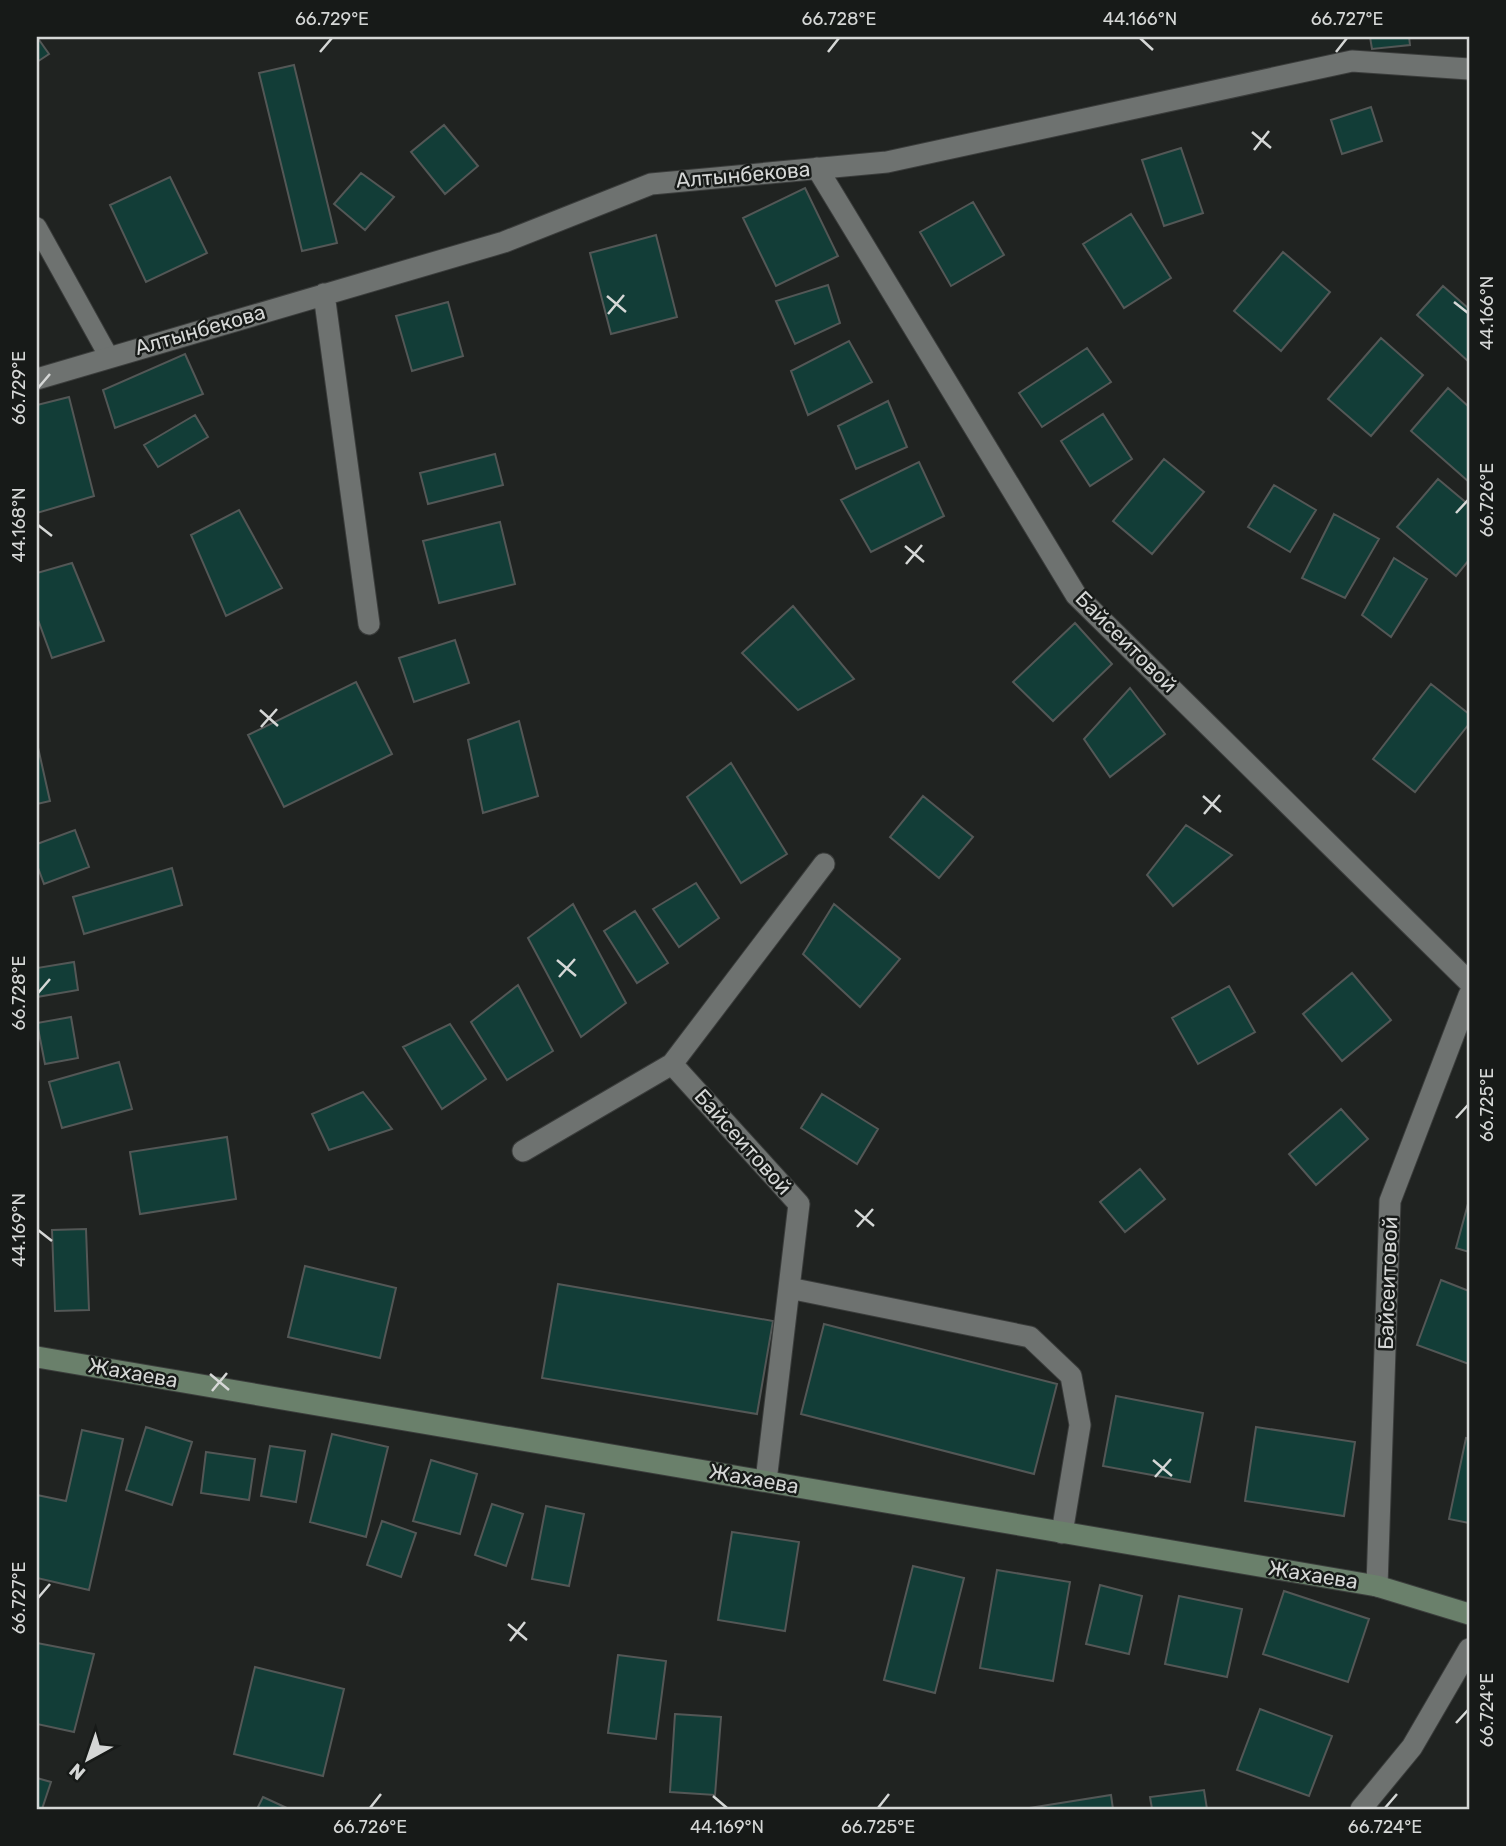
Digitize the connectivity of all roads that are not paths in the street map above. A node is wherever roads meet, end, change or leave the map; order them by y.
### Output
1 (1469, 69) edge
2 (817, 168) junction
3 (37, 227) edge
4 (324, 294) junction
5 (109, 357) junction
6 (37, 379) edge
7 (369, 624) dead end
8 (824, 864) dead end
9 (1469, 982) edge
10 (1469, 995) edge
11 (672, 1064) junction
12 (523, 1151) dead end
13 (789, 1288) junction
14 (37, 1357) edge
15 (766, 1481) junction
16 (1062, 1533) junction
17 (1377, 1586) junction
18 (1469, 1614) edge
19 (1469, 1648) edge
20 (1362, 1809) edge

1 - 2 street, Алтынбекова
2 - 4 street, Алтынбекова
2 - 9 street, Байсеитовой
3 - 5 lane
4 - 5 street, Алтынбекова
4 - 7 street
5 - 6 street, Алтынбекова
8 - 11 street
10 - 17 street, Байсеитовой
11 - 12 street
11 - 13 street, Байсеитовой
13 - 15 street, Байсеитовой
13 - 16 street
14 - 15 street, Жахаева
15 - 16 street, Жахаева
16 - 17 street, Жахаева
17 - 18 street, Жахаева
19 - 20 street

